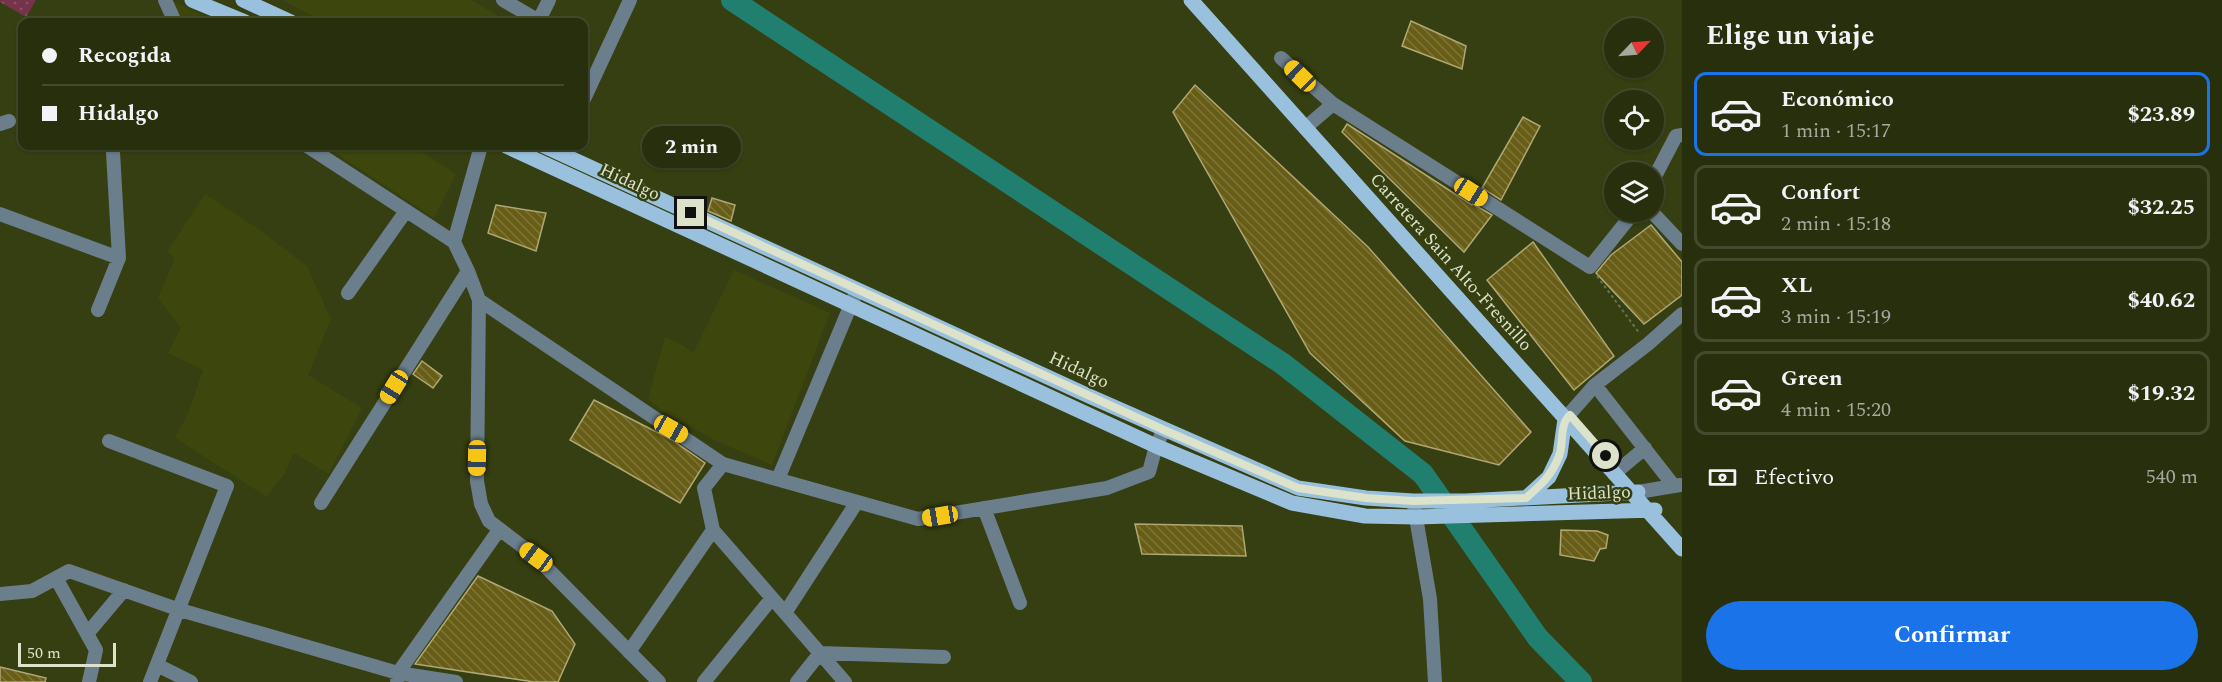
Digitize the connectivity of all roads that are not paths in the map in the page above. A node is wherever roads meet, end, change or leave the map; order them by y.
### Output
1 (165, 0) edge
2 (192, 0) edge
3 (243, 0) edge
4 (503, 0) edge
5 (549, 0) edge
6 (630, 0) edge
7 (1191, 0) edge
8 (1198, 0) edge
9 (213, 4) edge
10 (173, 18) edge
11 (238, 18) edge
12 (282, 18) edge
13 (532, 18) edge
14 (541, 18) edge
15 (1281, 58) dead end
16 (588, 90) edge
17 (1333, 104) junction
18 (1307, 127) junction
19 (1682, 135) edge
20 (313, 150) edge
21 (480, 150) edge
22 (515, 150) edge
23 (553, 150) edge
24 (114, 153) dead end
25 (1662, 162) edge
26 (406, 211) junction
27 (0, 214) edge
28 (1626, 222) edge
29 (1661, 222) edge
30 (454, 242) junction
31 (1682, 244) edge
32 (119, 258) junction
33 (468, 271) junction
34 (857, 290) junction
35 (348, 293) dead end
36 (479, 300) junction
37 (850, 305) junction
38 (98, 310) dead end
39 (1682, 314) edge
40 (1595, 385) junction
41 (1567, 417) junction
42 (1164, 430) junction
43 (110, 441) dead end
44 (1156, 446) junction
45 (1645, 448) junction
46 (723, 464) junction
47 (1616, 472) junction
48 (778, 479) junction
49 (1678, 485) edge
50 (1634, 492) junction
51 (1526, 498) junction
52 (1418, 501) junction
53 (857, 502) junction
54 (321, 503) dead end
55 (984, 508) junction
56 (1467, 508) junction
57 (1651, 511) junction
58 (1422, 517) junction
59 (499, 530) junction
60 (713, 530) junction
61 (1682, 541) edge
62 (1682, 549) edge
63 (56, 578) junction
64 (124, 590) junction
65 (0, 594) edge
66 (772, 598) junction
67 (1020, 603) dead end
68 (180, 610) junction
69 (785, 613) junction
70 (87, 634) junction
71 (629, 652) junction
72 (820, 653) junction
73 (944, 657) dead end
74 (158, 665) junction
75 (397, 677) edge
76 (89, 682) edge
77 (150, 682) edge
78 (191, 682) edge
79 (456, 682) edge
80 (659, 682) edge
81 (704, 682) edge
82 (797, 682) edge
83 (846, 682) edge
84 (1435, 682) edge

1 - 10 street
2 - 9 main road
3 - 12 main road
4 - 13 street
5 - 14 street
6 - 16 street
7 - 18 main road
8 - 18 main road
9 - 11 main road
15 - 17 street
17 - 18 street
17 - 28 street
18 - 41 main road
19 - 25 street
20 - 26 street
21 - 30 street
22 - 37 main road, Hidalgo
23 - 34 main road, Hidalgo
24 - 32 street
26 - 30 street
26 - 35 street
27 - 32 street
29 - 31 street
30 - 33 street
32 - 38 street
33 - 36 street
33 - 54 street
34 - 37 street
34 - 42 main road, Hidalgo
36 - 46 street
36 - 59 street
37 - 44 main road, Hidalgo
37 - 48 street
39 - 40 street
40 - 41 street
40 - 45 street
41 - 47 main road
41 - 51 main road
42 - 44 street
42 - 52 main road, Hidalgo
43 - 68 street
44 - 55 street
44 - 58 main road, Hidalgo
45 - 47 street
45 - 49 street
46 - 48 street
46 - 60 street
47 - 50 main road
48 - 53 street
49 - 50 street
50 - 51 main road, Hidalgo
50 - 57 main road
51 - 56 main road, Hidalgo
52 - 56 main road, Hidalgo
52 - 58 street
53 - 55 street
53 - 69 street
55 - 67 street
56 - 57 main road, Hidalgo
56 - 58 main road, Hidalgo
57 - 61 main road
57 - 62 main road
58 - 84 street
59 - 71 street
59 - 75 street
60 - 66 street
60 - 71 street
63 - 64 street
63 - 65 street
63 - 70 street
64 - 68 street
64 - 70 street
66 - 69 street
66 - 81 street
68 - 74 street
68 - 75 street
69 - 72 street
70 - 76 street
71 - 80 street
72 - 73 street
72 - 82 street
72 - 83 street
74 - 77 street
74 - 78 street
75 - 79 street

